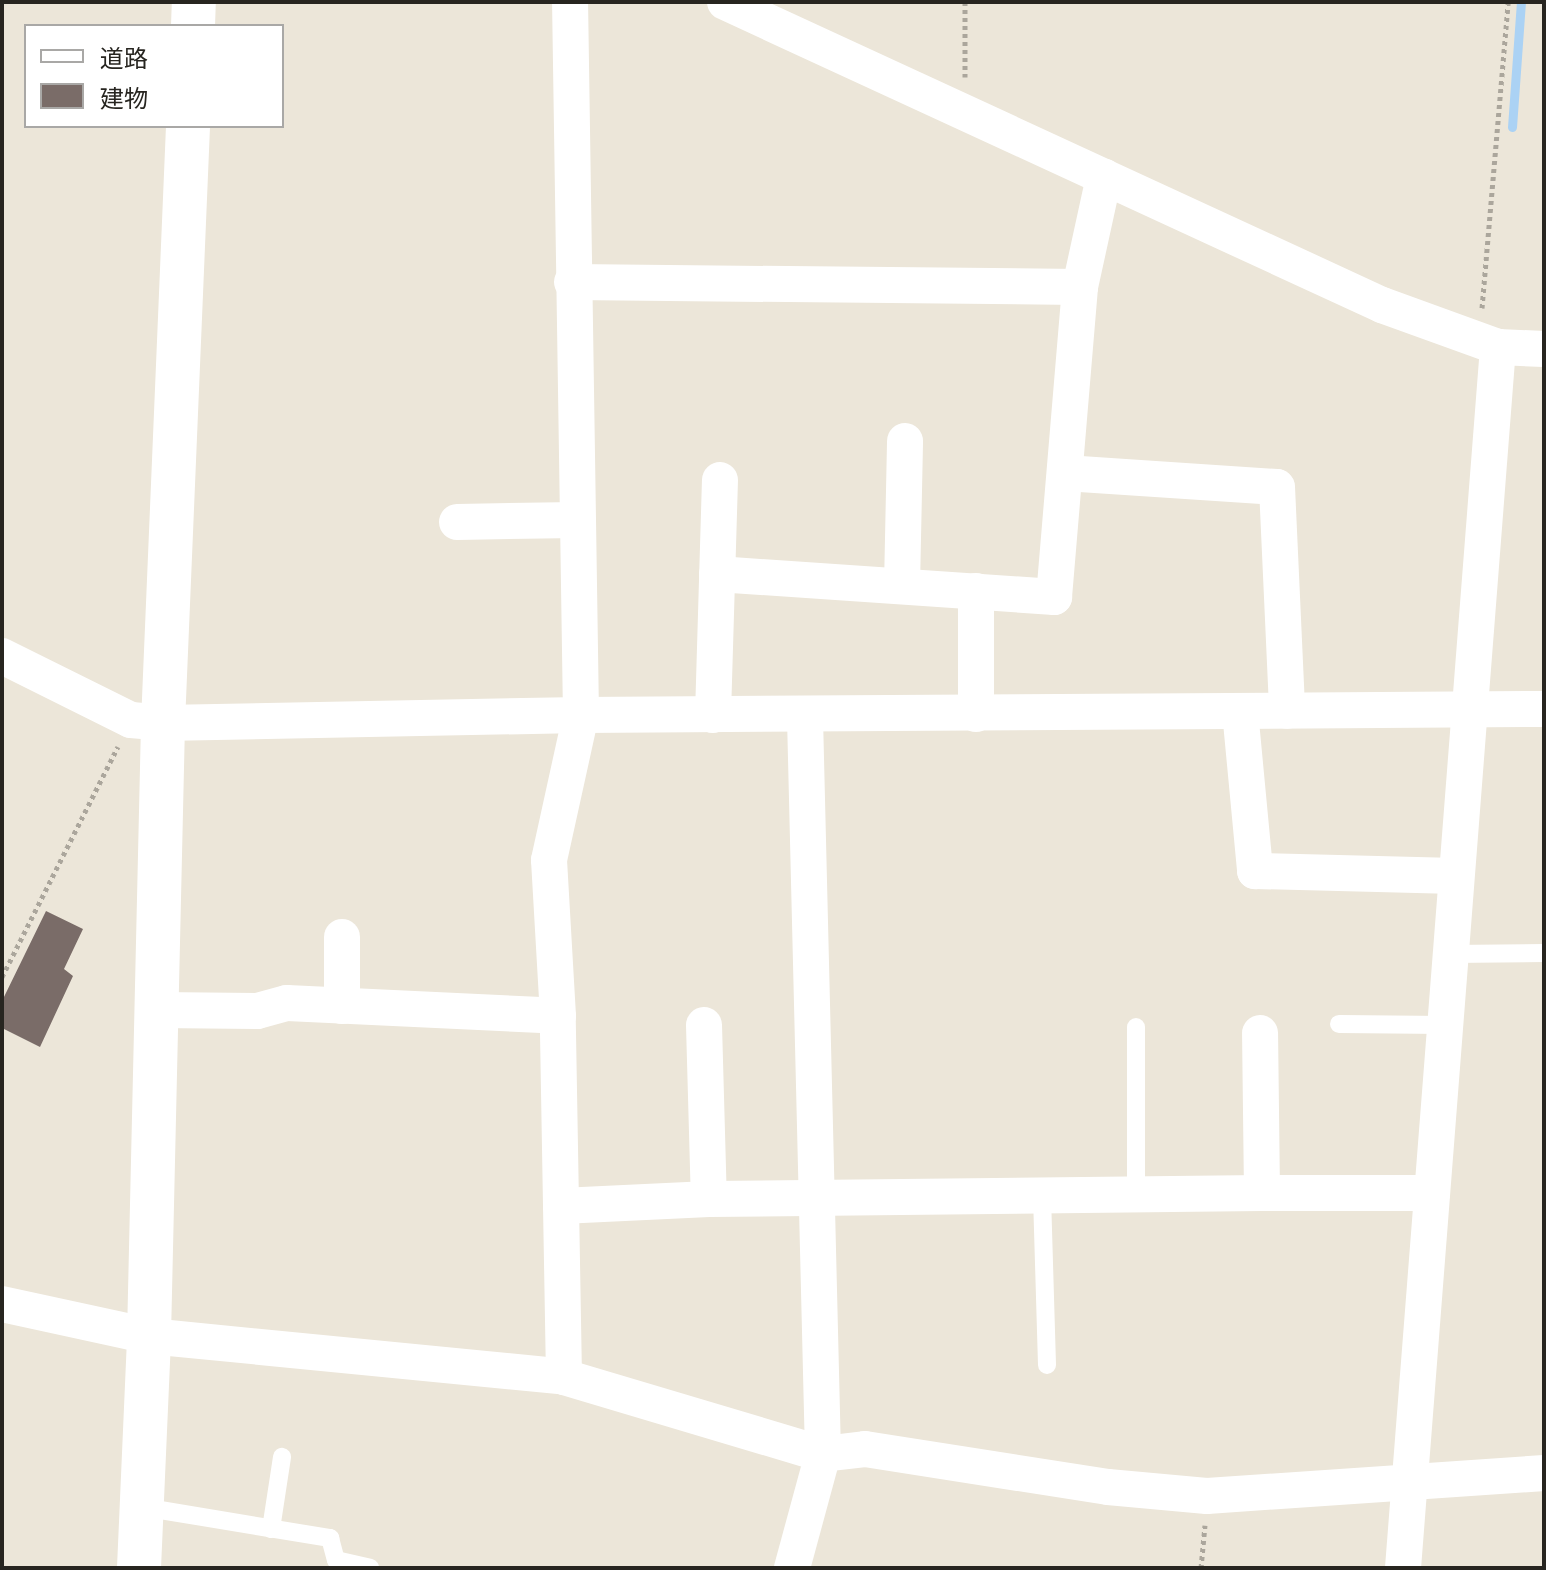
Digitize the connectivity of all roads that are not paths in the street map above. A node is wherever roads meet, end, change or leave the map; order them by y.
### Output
1 (194, 2) edge
2 (570, 2) edge
3 (725, 2) edge
4 (193, 24) edge
5 (188, 128) edge
6 (1104, 177) junction
7 (572, 282) junction
8 (1080, 287) junction
9 (1488, 344) junction
10 (1544, 349) edge
11 (905, 441) dead end
12 (1065, 473) junction
13 (720, 480) dead end
14 (577, 520) junction
15 (457, 522) dead end
16 (717, 574) junction
17 (902, 586) junction
18 (976, 591) junction
19 (2, 656) edge
20 (1469, 709) junction
21 (1544, 709) edge
22 (1240, 711) junction
23 (1287, 711) junction
24 (976, 714) junction
25 (581, 715) junction
26 (713, 715) junction
27 (805, 715) junction
28 (147, 721) junction
29 (1456, 876) junction
30 (342, 937) dead end
31 (1544, 953) edge
32 (1450, 954) junction
33 (342, 1006) junction
34 (157, 1010) junction
35 (558, 1016) junction
36 (1339, 1024) dead end
37 (704, 1025) dead end
38 (1445, 1025) junction
39 (1136, 1027) dead end
40 (1260, 1033) dead end
41 (1262, 1193) junction
42 (1432, 1193) junction
43 (1136, 1195) junction
44 (1042, 1196) junction
45 (817, 1198) junction
46 (709, 1199) junction
47 (561, 1206) junction
48 (2, 1304) edge
49 (149, 1336) junction
50 (1047, 1365) dead end
51 (564, 1377) junction
52 (823, 1454) junction
53 (282, 1457) dead end
54 (1544, 1473) edge
55 (1411, 1481) junction
56 (142, 1507) junction
57 (271, 1529) junction
58 (139, 1568) edge
59 (370, 1568) edge
60 (792, 1568) edge
61 (1403, 1568) edge

1 - 4 street
2 - 7 street
3 - 6 street
5 - 28 street
6 - 8 street
6 - 9 street
7 - 8 street
7 - 14 street
8 - 12 street
9 - 10 street
9 - 20 street
11 - 17 street
12 - 18 street
12 - 23 street
13 - 16 street
14 - 15 street
14 - 25 street
16 - 17 street
16 - 26 street
17 - 18 street
18 - 24 street
19 - 28 street
20 - 21 street
20 - 23 street
20 - 29 street
22 - 23 street
22 - 24 street
22 - 29 street
24 - 27 street
25 - 26 street
25 - 28 street
25 - 35 street
26 - 27 street
27 - 45 street
28 - 34 street
29 - 32 street
30 - 33 street
31 - 32 lane
32 - 38 street
33 - 34 street
33 - 35 street
34 - 49 street
35 - 47 street
36 - 38 lane
37 - 46 street
38 - 42 street
39 - 43 lane
40 - 41 street
41 - 42 street
41 - 43 street
42 - 55 street
43 - 44 street
44 - 45 street
44 - 50 lane
45 - 46 street
45 - 52 street
46 - 47 street
47 - 51 street
48 - 49 street
49 - 51 street
49 - 56 street
51 - 52 street
52 - 55 street
52 - 60 street
53 - 57 lane
54 - 55 street
55 - 61 street
56 - 57 lane
56 - 58 street
57 - 59 lane

